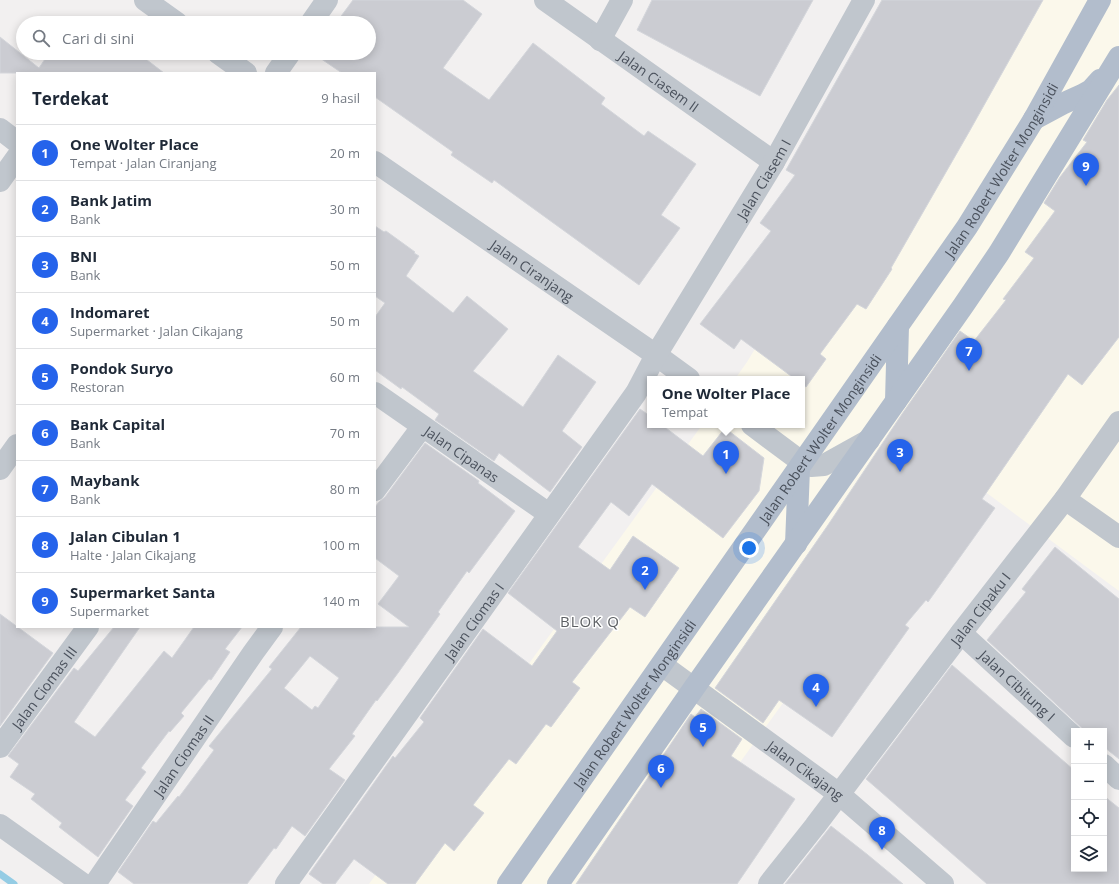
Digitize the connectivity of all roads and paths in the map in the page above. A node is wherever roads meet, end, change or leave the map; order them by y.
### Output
1 (145, 0) edge
2 (327, 0) edge
3 (545, 0) edge
4 (622, 0) edge
5 (864, 0) edge
6 (1100, 0) edge
7 (167, 16) edge
8 (316, 16) edge
9 (600, 40) junction
10 (228, 60) edge
11 (285, 60) edge
12 (1118, 60) edge
13 (245, 72) edge
14 (277, 72) edge
15 (1034, 119) junction
16 (0, 129) edge
17 (16, 141) edge
18 (16, 158) edge
19 (774, 162) junction
20 (376, 163) edge
21 (0, 181) edge
22 (898, 326) junction
23 (932, 350) junction
24 (656, 355) junction
25 (897, 362) junction
26 (685, 376) edge
27 (863, 377) junction
28 (376, 394) edge
29 (896, 401) junction
30 (1119, 422) edge
31 (422, 427) junction
32 (756, 428) edge
33 (869, 440) junction
34 (16, 446) edge
35 (801, 466) junction
36 (0, 469) edge
37 (376, 489) edge
38 (829, 496) junction
39 (1065, 499) junction
40 (798, 508) junction
41 (549, 514) junction
42 (763, 519) junction
43 (1119, 537) edge
44 (796, 544) junction
45 (87, 628) edge
46 (271, 628) edge
47 (961, 634) junction
48 (662, 665) junction
49 (694, 688) junction
50 (1071, 734) edge
51 (0, 747) edge
52 (1107, 768) edge
53 (1119, 779) edge
54 (839, 794) junction
55 (0, 825) edge
56 (83, 884) edge
57 (95, 884) edge
58 (286, 884) edge
59 (508, 884) edge
60 (558, 884) edge
61 (769, 884) edge
62 (943, 884) edge

1 - 7 street
2 - 8 street
3 - 9 street, Jalan Ciasem II
4 - 9 street
5 - 19 street, Jalan Ciasem I
6 - 15 main road, Jalan Robert Wolter Monginsidi
9 - 19 street, Jalan Ciasem II
10 - 13 street
11 - 14 street
12 - 15 main road
12 - 23 main road
15 - 22 main road, Jalan Robert Wolter Monginsidi
16 - 17 street
18 - 21 street
19 - 24 street, Jalan Ciasem I
20 - 24 street, Jalan Ciranjang
22 - 25 main road
22 - 27 main road, Jalan Robert Wolter Monginsidi
23 - 25 main road
23 - 29 main road
24 - 26 street, Jalan Ciranjang
24 - 41 street, Jalan Ciomas I
25 - 27 main road
25 - 29 main road
27 - 35 main road, Jalan Robert Wolter Monginsidi
28 - 31 street, Jalan Cipanas
29 - 33 main road
30 - 39 street, Jalan Cipaku I
31 - 37 street
31 - 41 street, Jalan Cipanas
32 - 35 street
33 - 35 street
33 - 38 main road
34 - 36 street
35 - 40 main road
35 - 42 main road, Jalan Robert Wolter Monginsidi
38 - 40 main road
38 - 44 main road
39 - 43 street
39 - 47 street, Jalan Cipaku I
40 - 42 main road
40 - 44 main road
41 - 58 street, Jalan Ciomas I
42 - 48 main road, Jalan Robert Wolter Monginsidi
44 - 49 main road
45 - 51 street, Jalan Ciomas III
46 - 57 street, Jalan Ciomas II
47 - 50 street, Jalan Cibitung I
47 - 54 street, Jalan Cipaku I
48 - 49 street, Jalan Cikajang
48 - 59 main road, Jalan Robert Wolter Monginsidi
49 - 54 street, Jalan Cikajang
49 - 60 main road
52 - 53 street
54 - 61 street, Jalan Cipaku I
54 - 62 street, Jalan Cikajang
55 - 56 street

